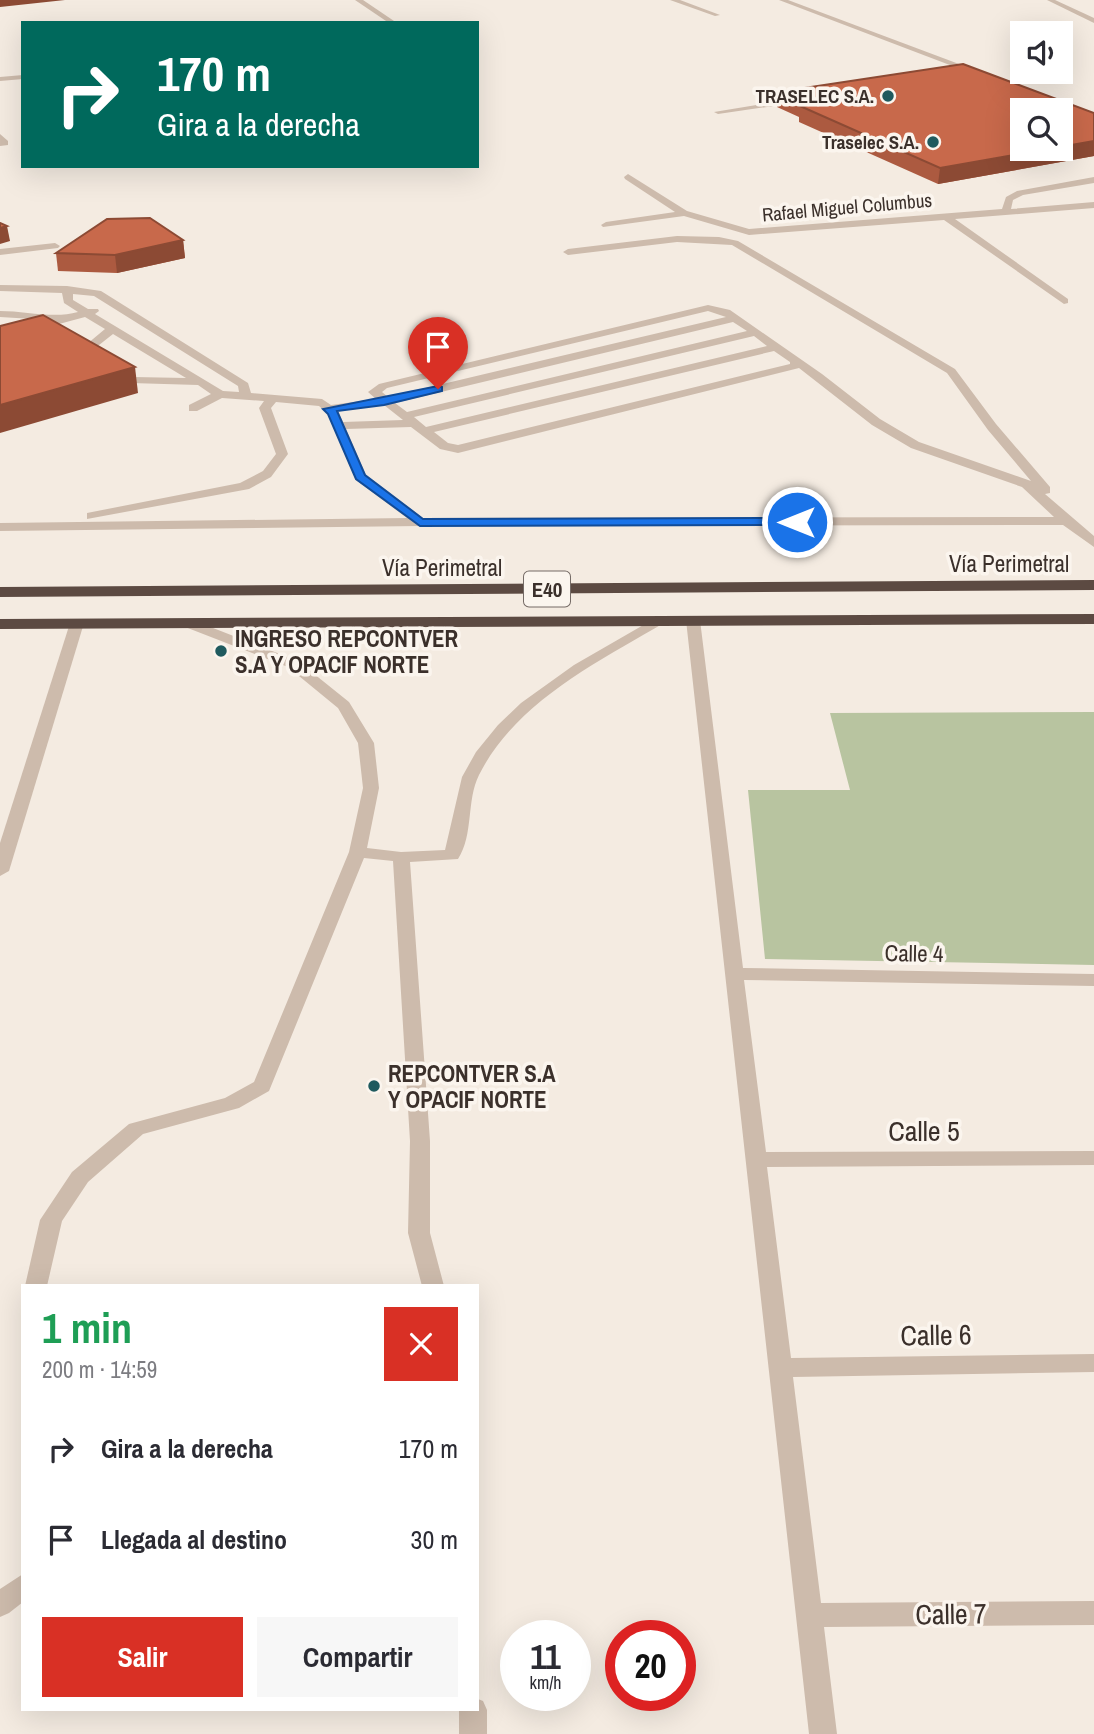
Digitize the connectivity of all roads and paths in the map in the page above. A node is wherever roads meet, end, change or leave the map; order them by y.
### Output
1 (358, 0) edge
2 (673, 0) edge
3 (782, 0) edge
4 (1050, 0) edge
5 (717, 15) dead end
6 (1094, 20) edge
7 (391, 21) edge
8 (974, 71) junction
9 (952, 76) edge
10 (986, 76) edge
11 (21, 77) edge
12 (0, 79) edge
13 (815, 97) edge
14 (718, 112) dead end
15 (0, 137) edge
16 (0, 143) edge
17 (628, 177) dead end
18 (1094, 180) edge
19 (1094, 205) edge
20 (1006, 212) junction
21 (684, 213) junction
22 (945, 216) junction
23 (606, 225) dead end
24 (55, 246) dead end
25 (0, 252) edge
26 (568, 252) dead end
27 (0, 289) edge
28 (67, 289) junction
29 (1064, 301) dead end
30 (117, 304) junction
31 (86, 313) junction
32 (0, 314) edge
33 (64, 320) junction
34 (112, 329) junction
35 (754, 333) junction
36 (15, 334) edge
37 (776, 347) junction
38 (94, 356) edge
39 (796, 361) junction
40 (110, 367) edge
41 (203, 382) junction
42 (220, 394) junction
43 (245, 396) junction
44 (273, 398) junction
45 (384, 402) junction
46 (193, 408) dead end
47 (328, 409) junction
48 (413, 423) junction
49 (338, 426) junction
50 (1066, 521) junction
51 (420, 522) junction
52 (51, 525) junction
53 (0, 527) edge
54 (1094, 543) edge
55 (1094, 585) edge
56 (0, 592) edge
57 (1094, 619) edge
58 (659, 620) junction
59 (693, 620) junction
60 (185, 622) junction
61 (77, 623) junction
62 (0, 624) edge
63 (358, 852) junction
64 (401, 857) junction
65 (1, 867) edge
66 (734, 974) junction
67 (1094, 981) edge
68 (1094, 1158) edge
69 (755, 1160) junction
70 (36, 1284) edge
71 (432, 1284) edge
72 (1094, 1363) edge
73 (780, 1368) junction
74 (21, 1588) edge
75 (0, 1605) edge
76 (1094, 1613) edge
77 (809, 1615) junction
78 (473, 1711) edge
79 (473, 1734) edge
80 (823, 1734) edge

1 - 7 street
2 - 5 street
3 - 8 street
4 - 6 street
8 - 9 street
8 - 10 street
11 - 12 street
13 - 14 street
15 - 16 street
17 - 21 street
18 - 20 street
19 - 20 street, Rafael Miguel Columbus
20 - 22 street, Rafael Miguel Columbus
21 - 22 street, Rafael Miguel Columbus
21 - 23 street, Rafael Miguel Columbus
22 - 29 street
24 - 25 street
26 - 50 street
27 - 28 street
28 - 30 street
28 - 31 street
30 - 31 street
30 - 43 street
31 - 33 street
31 - 34 street
32 - 33 street
33 - 36 street
34 - 38 street
34 - 41 street
35 - 37 street
35 - 45 street
35 - 48 street
37 - 39 street
37 - 48 street
39 - 48 street
39 - 50 street
40 - 41 street
41 - 42 street
42 - 43 street
42 - 46 street
43 - 44 street
44 - 47 street
44 - 52 street
45 - 47 street
45 - 48 street
47 - 49 street
48 - 49 street
49 - 51 street
50 - 51 street
50 - 54 street
51 - 52 street
52 - 53 street
55 - 56 highway, Vía Perimetral / E40
57 - 59 highway, E40
58 - 59 highway, E40
58 - 60 highway, E40
58 - 64 street
59 - 66 street
60 - 61 highway, E40
60 - 63 street
61 - 62 highway, E40
61 - 65 street
63 - 64 street
63 - 70 street
64 - 71 street
66 - 67 street, Calle 4
66 - 69 street
68 - 69 street, Calle 5
69 - 73 street
72 - 73 street, Calle 6
73 - 77 street
74 - 75 street
76 - 77 street, Calle 7
77 - 80 street
78 - 79 street

